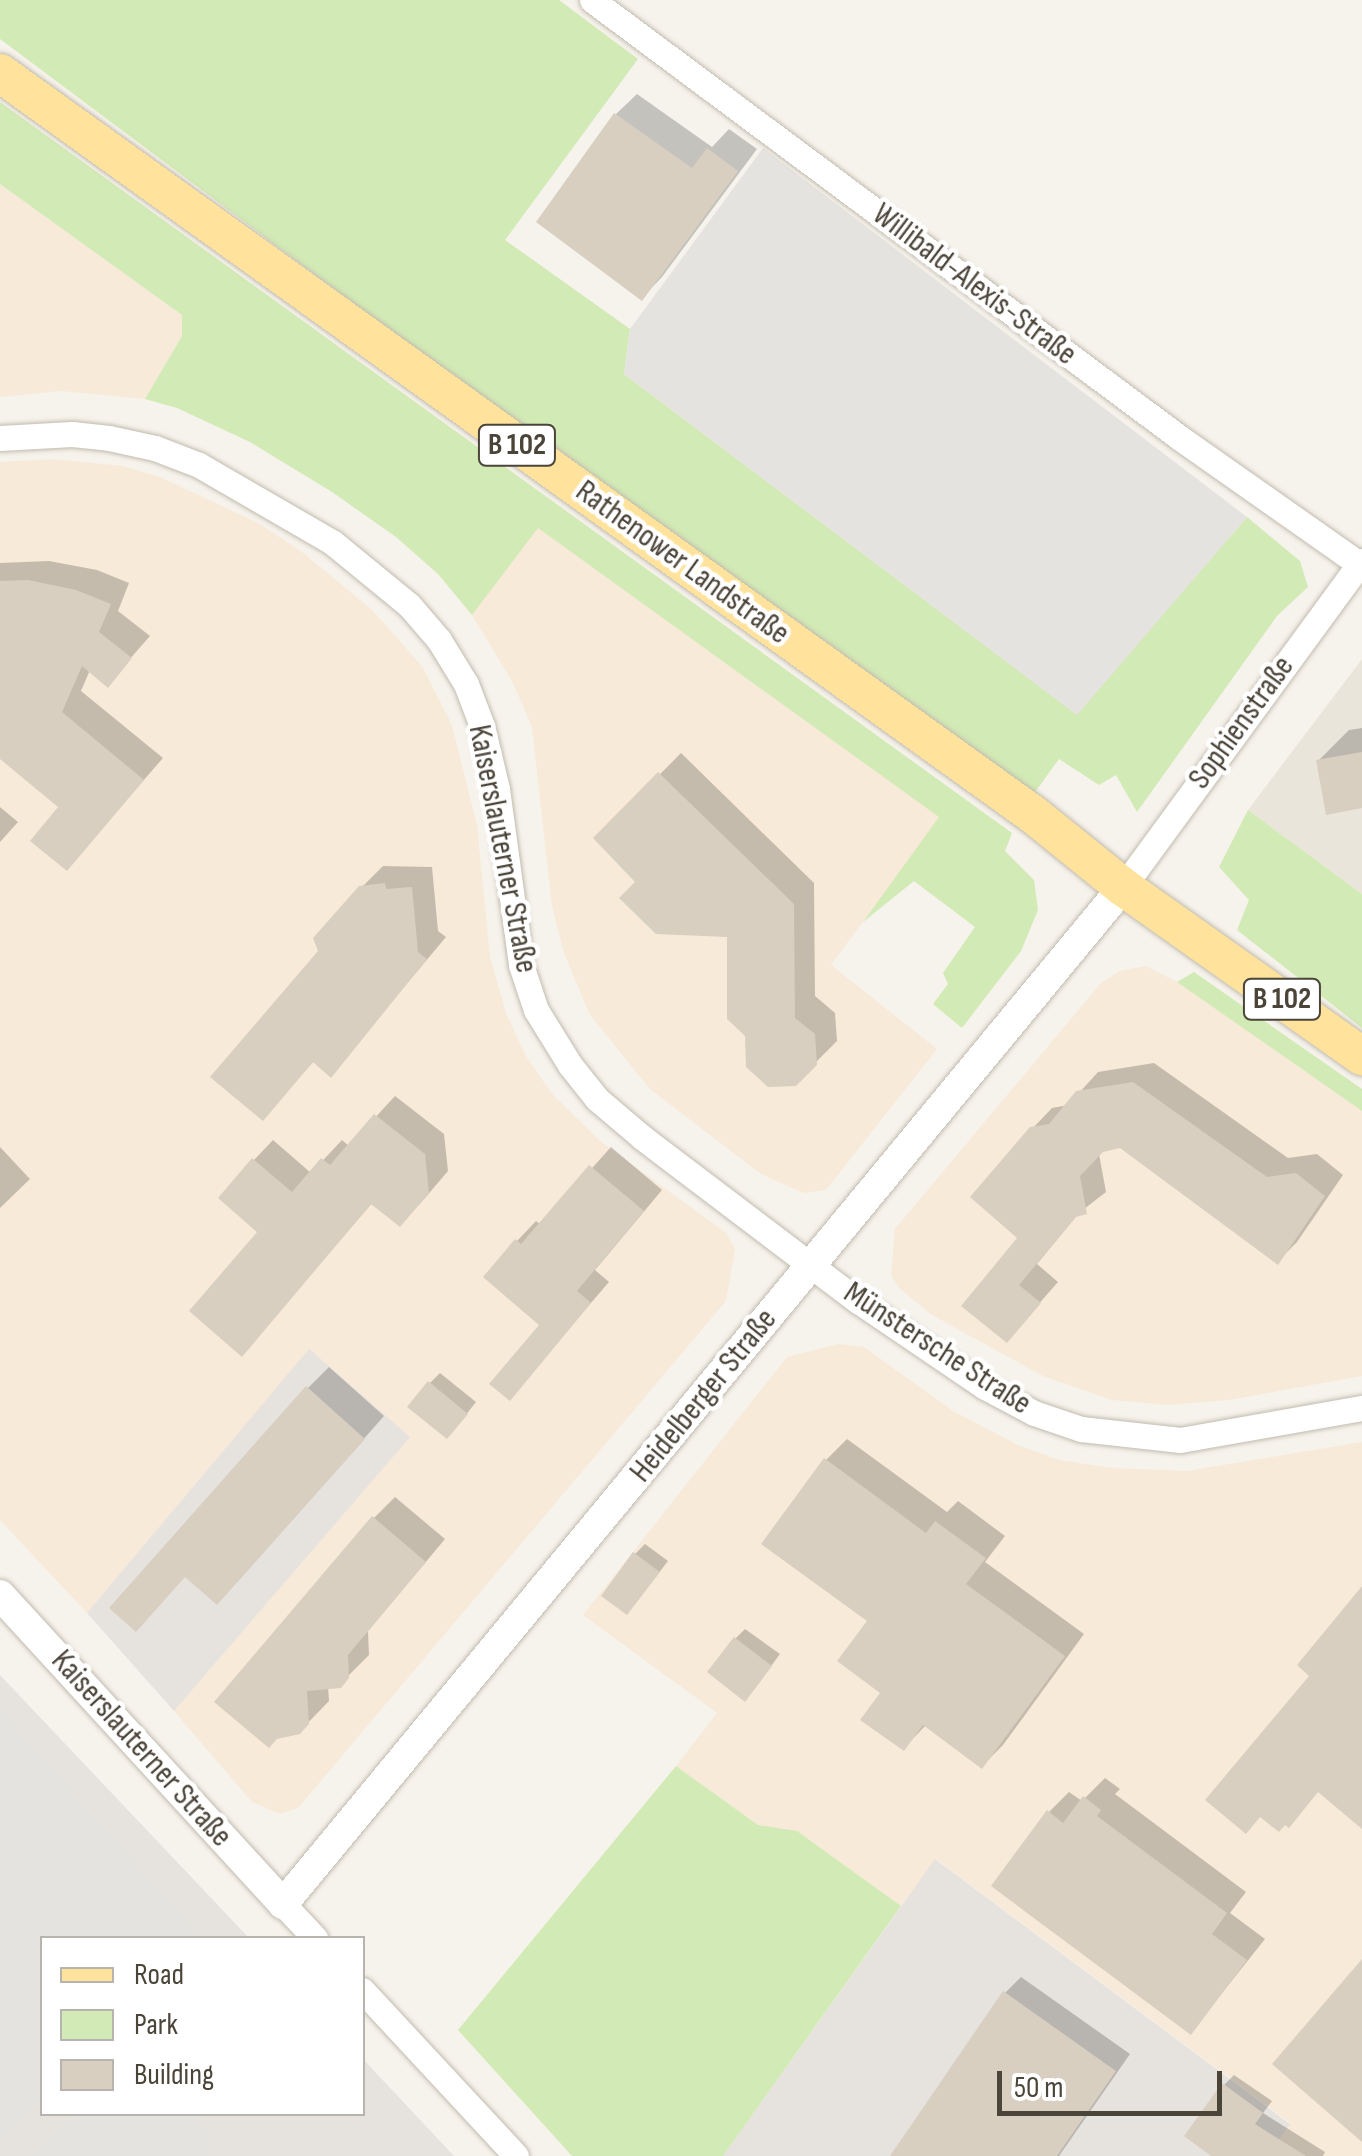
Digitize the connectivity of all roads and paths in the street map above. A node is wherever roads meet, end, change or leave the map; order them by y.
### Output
1 (592, 0) edge
2 (0, 72) edge
3 (0, 438) edge
4 (1361, 564) edge
5 (1124, 887) junction
6 (1362, 1056) edge
7 (812, 1266) junction
8 (1362, 1408) edge
9 (0, 1594) edge
10 (283, 1904) junction
11 (313, 1936) edge
12 (365, 1993) edge
13 (516, 2156) edge

1 - 4 street, Willibald-Alexis-Straße
2 - 5 main road, Rathenower Landstraße / B 102
3 - 7 street, Kaiserslauterner Straße
4 - 5 street, Sophienstraße
5 - 6 main road, Rathenower Landstraße / B 102
5 - 7 street, Heidelberger Straße
7 - 8 street, Münstersche Straße
7 - 10 street, Heidelberger Straße
9 - 10 street, Kaiserslauterner Straße
10 - 11 street
12 - 13 street

